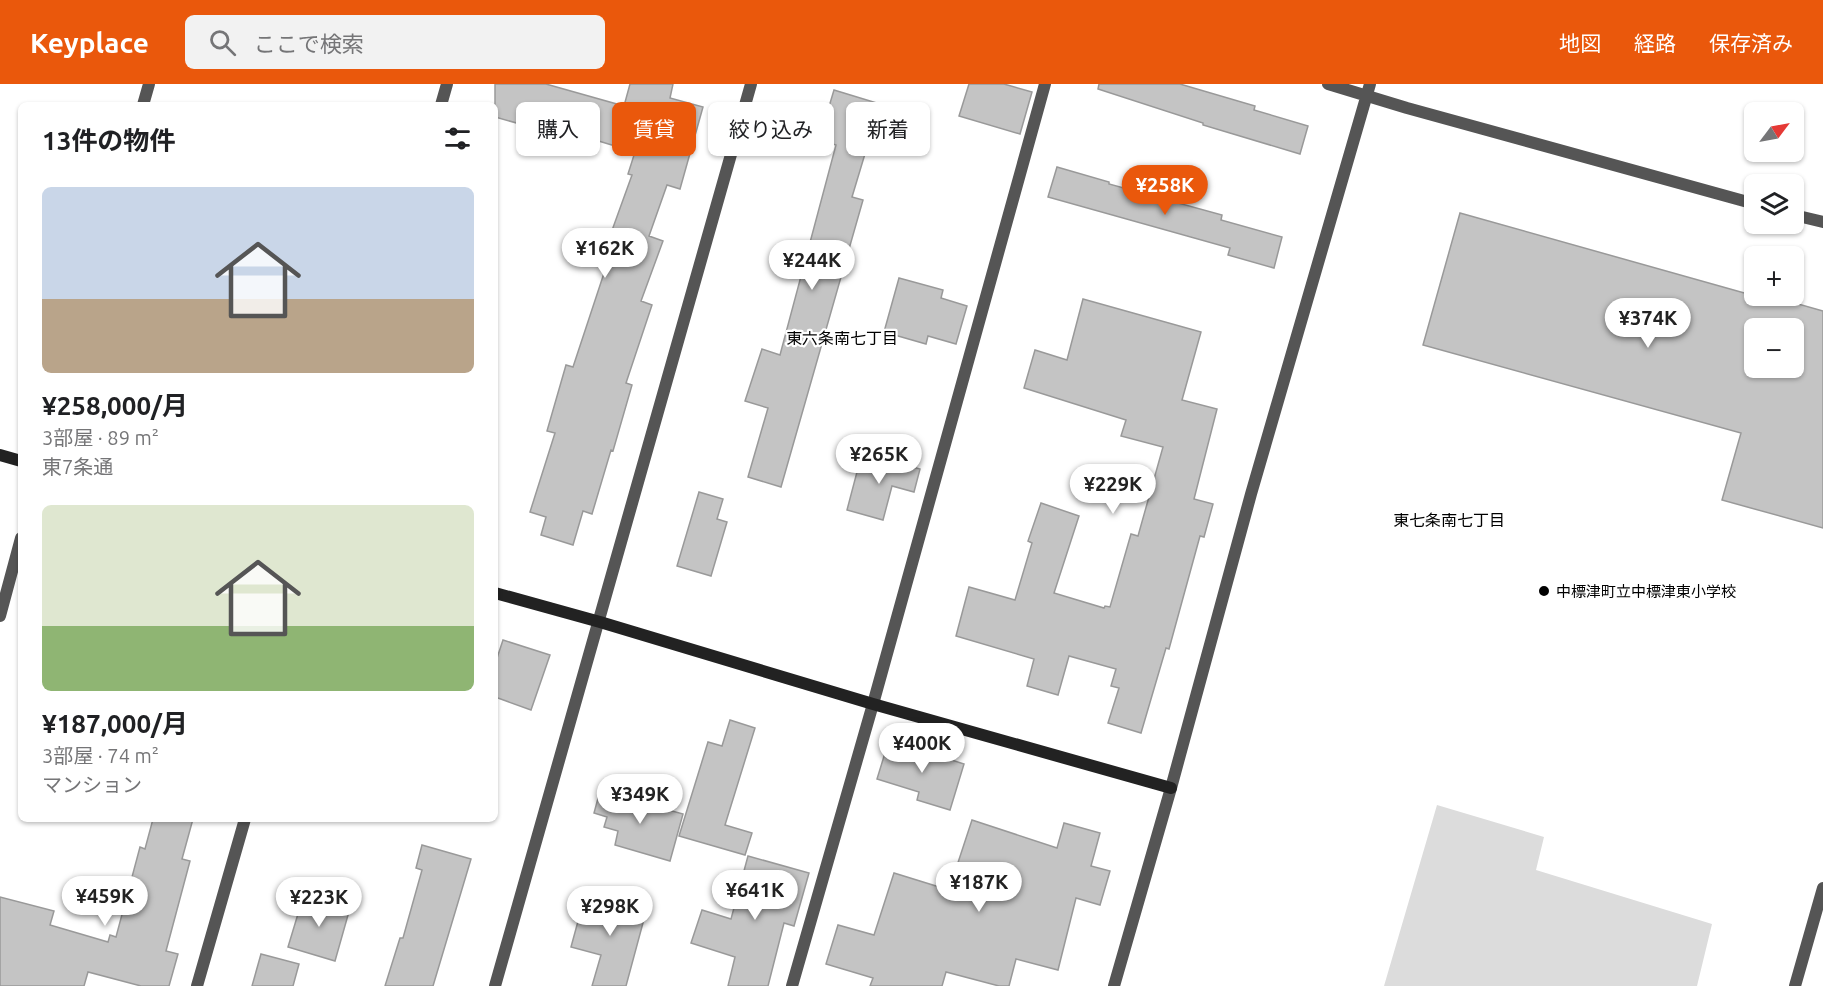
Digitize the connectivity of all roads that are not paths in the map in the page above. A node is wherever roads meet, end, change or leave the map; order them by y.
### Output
1 (149, 84) edge
2 (447, 84) edge
3 (751, 84) edge
4 (1045, 84) edge
5 (1328, 84) edge
6 (1368, 89) edge
7 (144, 102) edge
8 (442, 102) edge
9 (1744, 201) edge
10 (1804, 217) edge
11 (1823, 222) edge
12 (0, 455) edge
13 (18, 460) edge
14 (18, 549) edge
15 (498, 594) edge
16 (0, 616) edge
17 (600, 622) junction
18 (873, 704) junction
19 (1171, 788) junction
20 (244, 822) edge
21 (1823, 888) edge
22 (196, 986) edge
23 (495, 986) edge
24 (792, 986) edge
25 (1114, 986) edge
26 (1795, 986) edge

1 - 7 street
2 - 8 street
3 - 17 street
4 - 18 street
5 - 6 street
6 - 9 street
6 - 19 street
10 - 11 street
12 - 13 street
14 - 16 street
15 - 17 street
17 - 18 street
17 - 23 street
18 - 19 street
18 - 24 street
19 - 25 street
20 - 22 street
21 - 26 street

